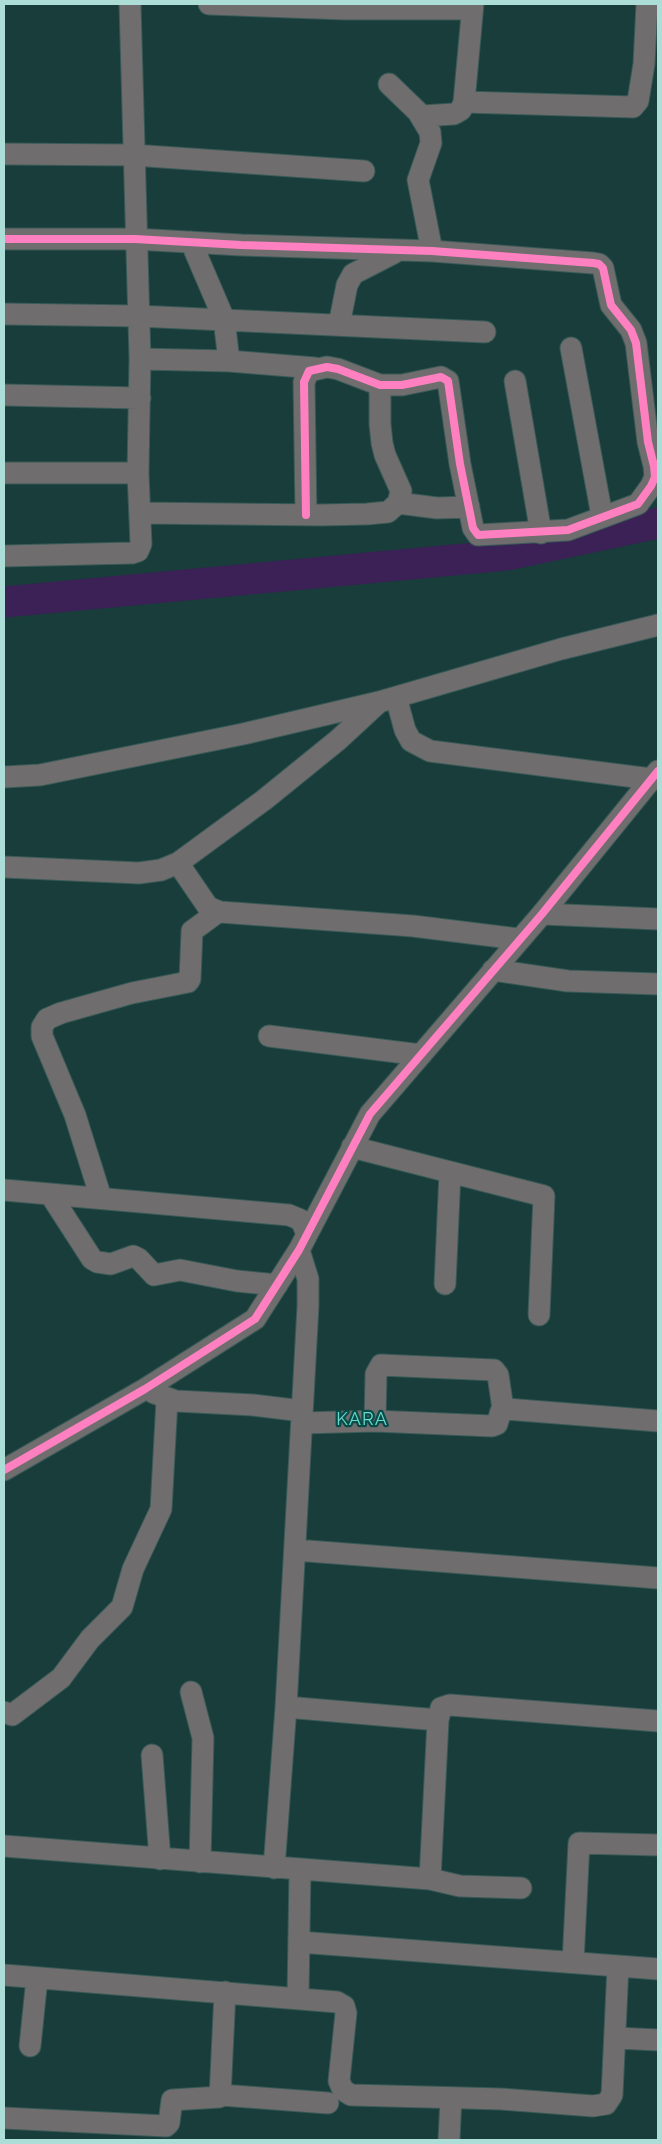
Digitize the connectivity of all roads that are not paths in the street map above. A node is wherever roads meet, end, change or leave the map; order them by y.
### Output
1 (130, 4) edge
2 (210, 4) edge
3 (647, 4) edge
4 (472, 6) edge
5 (651, 65) edge
6 (389, 84) dead end
7 (464, 102) junction
8 (422, 116) junction
9 (4, 154) edge
10 (133, 155) junction
11 (364, 171) dead end
12 (4, 238) edge
13 (135, 239) junction
14 (190, 242) junction
15 (400, 251) junction
16 (432, 251) junction
17 (4, 314) edge
18 (138, 316) junction
19 (224, 319) junction
20 (339, 325) junction
21 (485, 332) dead end
22 (571, 348) dead end
23 (140, 359) junction
24 (230, 362) junction
25 (315, 368) junction
26 (515, 381) dead end
27 (380, 385) junction
28 (4, 395) edge
29 (140, 398) junction
30 (4, 473) edge
31 (138, 473) junction
32 (398, 504) junction
33 (469, 507) junction
34 (140, 513) junction
35 (306, 515) junction
36 (602, 516) junction
37 (541, 533) junction
38 (4, 556) edge
39 (658, 624) edge
40 (388, 699) junction
41 (655, 775) edge
42 (4, 777) edge
43 (178, 863) junction
44 (4, 867) edge
45 (218, 912) junction
46 (542, 914) junction
47 (658, 919) edge
48 (518, 939) junction
49 (493, 970) junction
50 (658, 984) edge
51 (269, 1036) dead end
52 (421, 1055) junction
53 (352, 1147) junction
54 (450, 1173) junction
55 (4, 1190) edge
56 (50, 1194) junction
57 (101, 1198) junction
58 (303, 1242) junction
59 (445, 1284) dead end
60 (277, 1285) junction
61 (539, 1315) dead end
62 (145, 1389) junction
63 (167, 1400) junction
64 (503, 1410) junction
65 (302, 1417) junction
66 (375, 1421) junction
67 (658, 1421) edge
68 (4, 1470) edge
69 (295, 1550) junction
70 (658, 1578) edge
71 (191, 1692) dead end
72 (286, 1707) junction
73 (4, 1712) edge
74 (438, 1720) junction
75 (658, 1721) edge
76 (152, 1755) dead end
77 (658, 1845) edge
78 (4, 1846) edge
79 (160, 1859) junction
80 (200, 1862) junction
81 (274, 1868) junction
82 (300, 1870) junction
83 (430, 1879) junction
84 (521, 1888) dead end
85 (299, 1942) junction
86 (573, 1962) junction
87 (618, 1966) junction
88 (658, 1969) edge
89 (4, 1975) edge
90 (37, 1978) junction
91 (225, 1992) junction
92 (298, 1998) junction
93 (616, 2038) junction
94 (658, 2040) edge
95 (30, 2046) dead end
96 (221, 2095) junction
97 (451, 2098) junction
98 (328, 2103) dead end
99 (4, 2118) edge
100 (167, 2133) edge
101 (449, 2140) edge

1 - 10 street
2 - 4 street
3 - 5 street
4 - 7 street
5 - 7 street
6 - 8 street
7 - 8 street
8 - 16 street
9 - 10 street
10 - 11 street
10 - 13 street
12 - 13 street
13 - 14 street
13 - 18 street
14 - 15 street
14 - 19 street
15 - 16 street
15 - 20 street
16 - 36 street
17 - 18 street
18 - 19 street
18 - 23 street
19 - 20 street
19 - 24 street
20 - 21 street
22 - 36 street
23 - 24 street
23 - 29 street
24 - 25 street
25 - 27 street
25 - 35 street
26 - 37 street
27 - 32 street
27 - 33 street
28 - 29 street
29 - 31 street
30 - 31 street
31 - 34 street
32 - 33 street
32 - 35 street
33 - 37 street
34 - 35 street
34 - 38 street
36 - 37 street
39 - 40 street
40 - 41 street
40 - 42 street
40 - 43 street
41 - 46 street
43 - 44 street
43 - 45 street
45 - 48 street
45 - 57 street
46 - 47 street
46 - 48 street
48 - 49 street
49 - 50 street
49 - 52 street
51 - 52 street
52 - 53 street
53 - 54 street
53 - 58 street
54 - 59 street
54 - 61 street
55 - 56 street
56 - 57 street
56 - 60 street
57 - 58 street
58 - 60 street
58 - 65 street
60 - 62 street
62 - 63 street
62 - 68 street
63 - 65 street
63 - 73 street
64 - 66 street
64 - 66 street
64 - 67 street
65 - 66 street
65 - 69 street
69 - 70 street
69 - 72 street
71 - 80 street
72 - 74 street
72 - 81 street
74 - 75 street
74 - 83 street
76 - 79 street
77 - 86 street
78 - 79 street
79 - 80 street
80 - 81 street
81 - 82 street
82 - 83 street
82 - 85 street
83 - 84 street
85 - 86 street
85 - 92 street
86 - 87 street
87 - 88 street
87 - 93 street
89 - 90 street
90 - 91 street
90 - 95 street
91 - 92 street
91 - 96 street
92 - 97 street
93 - 94 street
93 - 97 street
96 - 98 street
96 - 100 street
97 - 101 street
99 - 100 street

